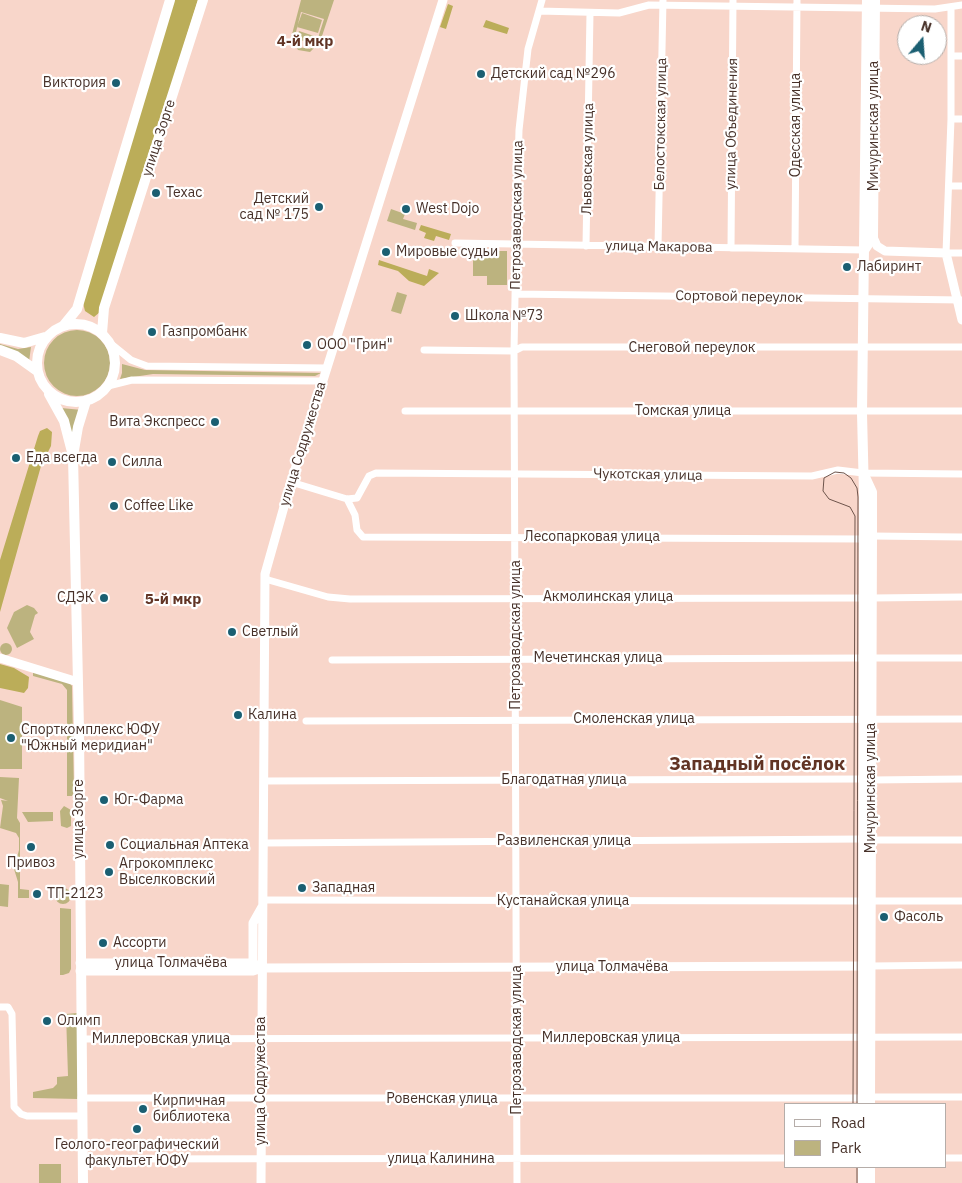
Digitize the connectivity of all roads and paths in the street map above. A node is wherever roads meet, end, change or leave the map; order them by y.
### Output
1 (170, 0) edge
2 (203, 0) edge
3 (444, 0) edge
4 (542, 0) edge
5 (663, 2) edge
6 (733, 3) edge
7 (797, 4) edge
8 (871, 4) edge
9 (962, 5) edge
10 (951, 8) junction
11 (538, 11) junction
12 (590, 13) junction
13 (951, 56) junction
14 (962, 56) edge
15 (951, 119) junction
16 (962, 119) edge
17 (949, 186) junction
18 (962, 186) edge
19 (873, 237) junction
20 (454, 243) dead end
21 (516, 244) junction
22 (586, 246) junction
23 (658, 247) junction
24 (731, 248) junction
25 (796, 249) junction
26 (864, 250) junction
27 (962, 252) edge
28 (946, 253) junction
29 (515, 294) junction
30 (863, 298) junction
31 (959, 300) edge
32 (962, 320) edge
33 (64, 325) junction
34 (102, 333) junction
35 (45, 337) junction
36 (0, 338) edge
37 (110, 343) junction
38 (962, 348) edge
39 (863, 349) junction
40 (0, 350) edge
41 (424, 350) dead end
42 (514, 351) junction
43 (327, 368) junction
44 (37, 371) junction
45 (323, 380) junction
46 (108, 386) junction
47 (48, 391) junction
48 (86, 401) junction
49 (514, 410) junction
50 (405, 411) dead end
51 (962, 411) edge
52 (862, 413) junction
53 (73, 456) junction
54 (515, 473) junction
55 (863, 474) junction
56 (962, 474) edge
57 (291, 482) junction
58 (347, 499) junction
59 (515, 537) junction
60 (868, 537) junction
61 (962, 537) edge
62 (265, 579) junction
63 (516, 597) junction
64 (962, 597) edge
65 (868, 598) junction
66 (0, 658) edge
67 (517, 658) junction
68 (868, 658) junction
69 (962, 658) edge
70 (332, 660) dead end
71 (78, 682) junction
72 (516, 719) junction
73 (867, 719) junction
74 (962, 719) edge
75 (306, 720) dead end
76 (867, 779) junction
77 (962, 779) edge
78 (516, 780) junction
79 (265, 781) junction
80 (867, 840) junction
81 (962, 840) edge
82 (516, 841) junction
83 (265, 843) junction
84 (517, 900) junction
85 (867, 901) junction
86 (962, 901) edge
87 (263, 902) junction
88 (962, 965) edge
89 (867, 966) junction
90 (80, 967) junction
91 (256, 967) junction
92 (516, 967) junction
93 (0, 1007) edge
94 (867, 1037) junction
95 (962, 1037) edge
96 (261, 1038) junction
97 (516, 1038) junction
98 (81, 1039) junction
99 (962, 1097) edge
100 (81, 1098) junction
101 (260, 1098) junction
102 (517, 1099) junction
103 (867, 1101) edge
104 (82, 1116) junction
105 (96, 1158) dead end
106 (517, 1158) junction
107 (784, 1158) edge
108 (947, 1158) edge
109 (962, 1158) edge
110 (261, 1160) junction
111 (863, 1168) edge
112 (870, 1168) edge
113 (83, 1183) edge
114 (260, 1183) edge
115 (517, 1183) edge
116 (863, 1183) edge
117 (870, 1183) edge

1 - 33 main road, улица Зорге
2 - 34 main road, улица Зорге
3 - 43 street, улица Содружества
4 - 11 street, Петрозаводская улица
5 - 6 street
5 - 12 street
5 - 23 street, Белостокская улица
6 - 7 street
6 - 24 street, улица Объединения
7 - 8 street
7 - 25 street, Одесская улица
8 - 10 street
8 - 19 main road, Мичуринская улица
8 - 26 main road, Мичуринская улица
9 - 10 street
10 - 13 street
11 - 12 street
11 - 21 street, Петрозаводская улица
12 - 22 street, Львовская улица
13 - 14 street
13 - 15 street
15 - 16 street
15 - 17 street
17 - 18 street
17 - 28 street
19 - 26 main road
19 - 28 street
20 - 21 street, улица Макарова
21 - 22 street, улица Макарова
21 - 29 street, Петрозаводская улица
22 - 23 street, улица Макарова
23 - 24 street, улица Макарова
24 - 25 street, улица Макарова
25 - 26 street, улица Макарова
26 - 30 main road, Мичуринская улица
27 - 28 street
28 - 31 street
29 - 30 street, Сортовой переулок
29 - 42 street, Петрозаводская улица
30 - 31 street, Сортовой переулок
30 - 39 main road, Мичуринская улица
31 - 32 street
33 - 34 main road
33 - 35 main road
34 - 37 main road
35 - 36 main road
35 - 44 main road
37 - 43 street
37 - 46 main road
38 - 39 street, Снеговой переулок
39 - 42 street, Снеговой переулок
39 - 52 main road, Мичуринская улица
40 - 44 main road
41 - 42 street, Снеговой переулок
42 - 49 street, Петрозаводская улица
43 - 45 street, улица Содружества
44 - 47 main road
45 - 46 street
45 - 57 street, улица Содружества
46 - 48 main road
47 - 48 main road
47 - 53 main road, улица Зорге
48 - 53 main road, улица Зорге
49 - 50 street, Томская улица
49 - 52 street, Томская улица
49 - 54 street, Петрозаводская улица
51 - 52 street, Томская улица
52 - 55 main road, Мичуринская улица
53 - 71 main road, улица Зорге
54 - 55 street, Чукотская улица
54 - 58 street, Чукотская улица
54 - 59 street, Петрозаводская улица
55 - 56 street, Чукотская улица
55 - 60 main road, Мичуринская улица
57 - 58 street
57 - 62 street, улица Содружества
58 - 59 street, Лесопарковая улица
59 - 60 street, Лесопарковая улица
59 - 63 street, Петрозаводская улица
60 - 61 street, Лесопарковая улица
60 - 65 main road, Мичуринская улица
62 - 63 street, Акмолинская улица
62 - 79 street, улица Содружества
63 - 65 street, Акмолинская улица
63 - 67 street, Петрозаводская улица
64 - 65 street, Акмолинская улица
65 - 68 main road, Мичуринская улица
66 - 71 street
67 - 68 street, Мечетинская улица
67 - 70 street, Мечетинская улица
67 - 72 street, Петрозаводская улица
68 - 69 street, Мечетинская улица
68 - 73 main road, Мичуринская улица
71 - 90 main road, улица Зорге
72 - 73 street, Смоленская улица
72 - 75 street, Смоленская улица
72 - 78 street, Петрозаводская улица
73 - 74 street, Смоленская улица
73 - 76 main road, Мичуринская улица
76 - 77 street, Благодатная улица
76 - 78 street, Благодатная улица
76 - 80 main road, Мичуринская улица
78 - 79 street, Благодатная улица
78 - 82 street, Петрозаводская улица
79 - 83 street, улица Содружества
80 - 81 street, Развиленская улица
80 - 82 street, Развиленская улица
80 - 85 main road, Мичуринская улица
82 - 83 street, Развиленская улица
82 - 84 street, Петрозаводская улица
83 - 87 street, улица Содружества
84 - 85 street, Кустанайская улица
84 - 87 street, Кустанайская улица
84 - 92 street, Петрозаводская улица
85 - 86 street, Кустанайская улица
85 - 89 main road, Мичуринская улица
87 - 91 street, улица Содружества
88 - 89 street, улица Толмачёва
89 - 92 street, улица Толмачёва
89 - 94 main road, Мичуринская улица
90 - 91 street, улица Толмачёва
90 - 98 main road, улица Зорге
91 - 92 street, улица Толмачёва
91 - 96 street, улица Содружества
92 - 97 street, Петрозаводская улица
93 - 104 street
94 - 95 street, Миллеровская улица
94 - 97 street, Миллеровская улица
94 - 103 main road, Мичуринская улица
96 - 97 street, Миллеровская улица
96 - 98 street, Миллеровская улица
96 - 101 street, улица Содружества
97 - 102 street, Петрозаводская улица
98 - 100 main road, улица Зорге
99 - 103 street, Ровенская улица
100 - 101 street, Ровенская улица
100 - 104 main road, улица Зорге
101 - 102 street, Ровенская улица
101 - 110 street, улица Содружества
102 - 103 street, Ровенская улица
102 - 106 street, Петрозаводская улица
104 - 113 main road, улица Зорге
105 - 110 street, улица Калинина
106 - 107 street, улица Калинина
106 - 110 street, улица Калинина
106 - 115 street, Петрозаводская улица
108 - 109 street
110 - 114 street, улица Содружества
111 - 116 main road
112 - 117 main road

